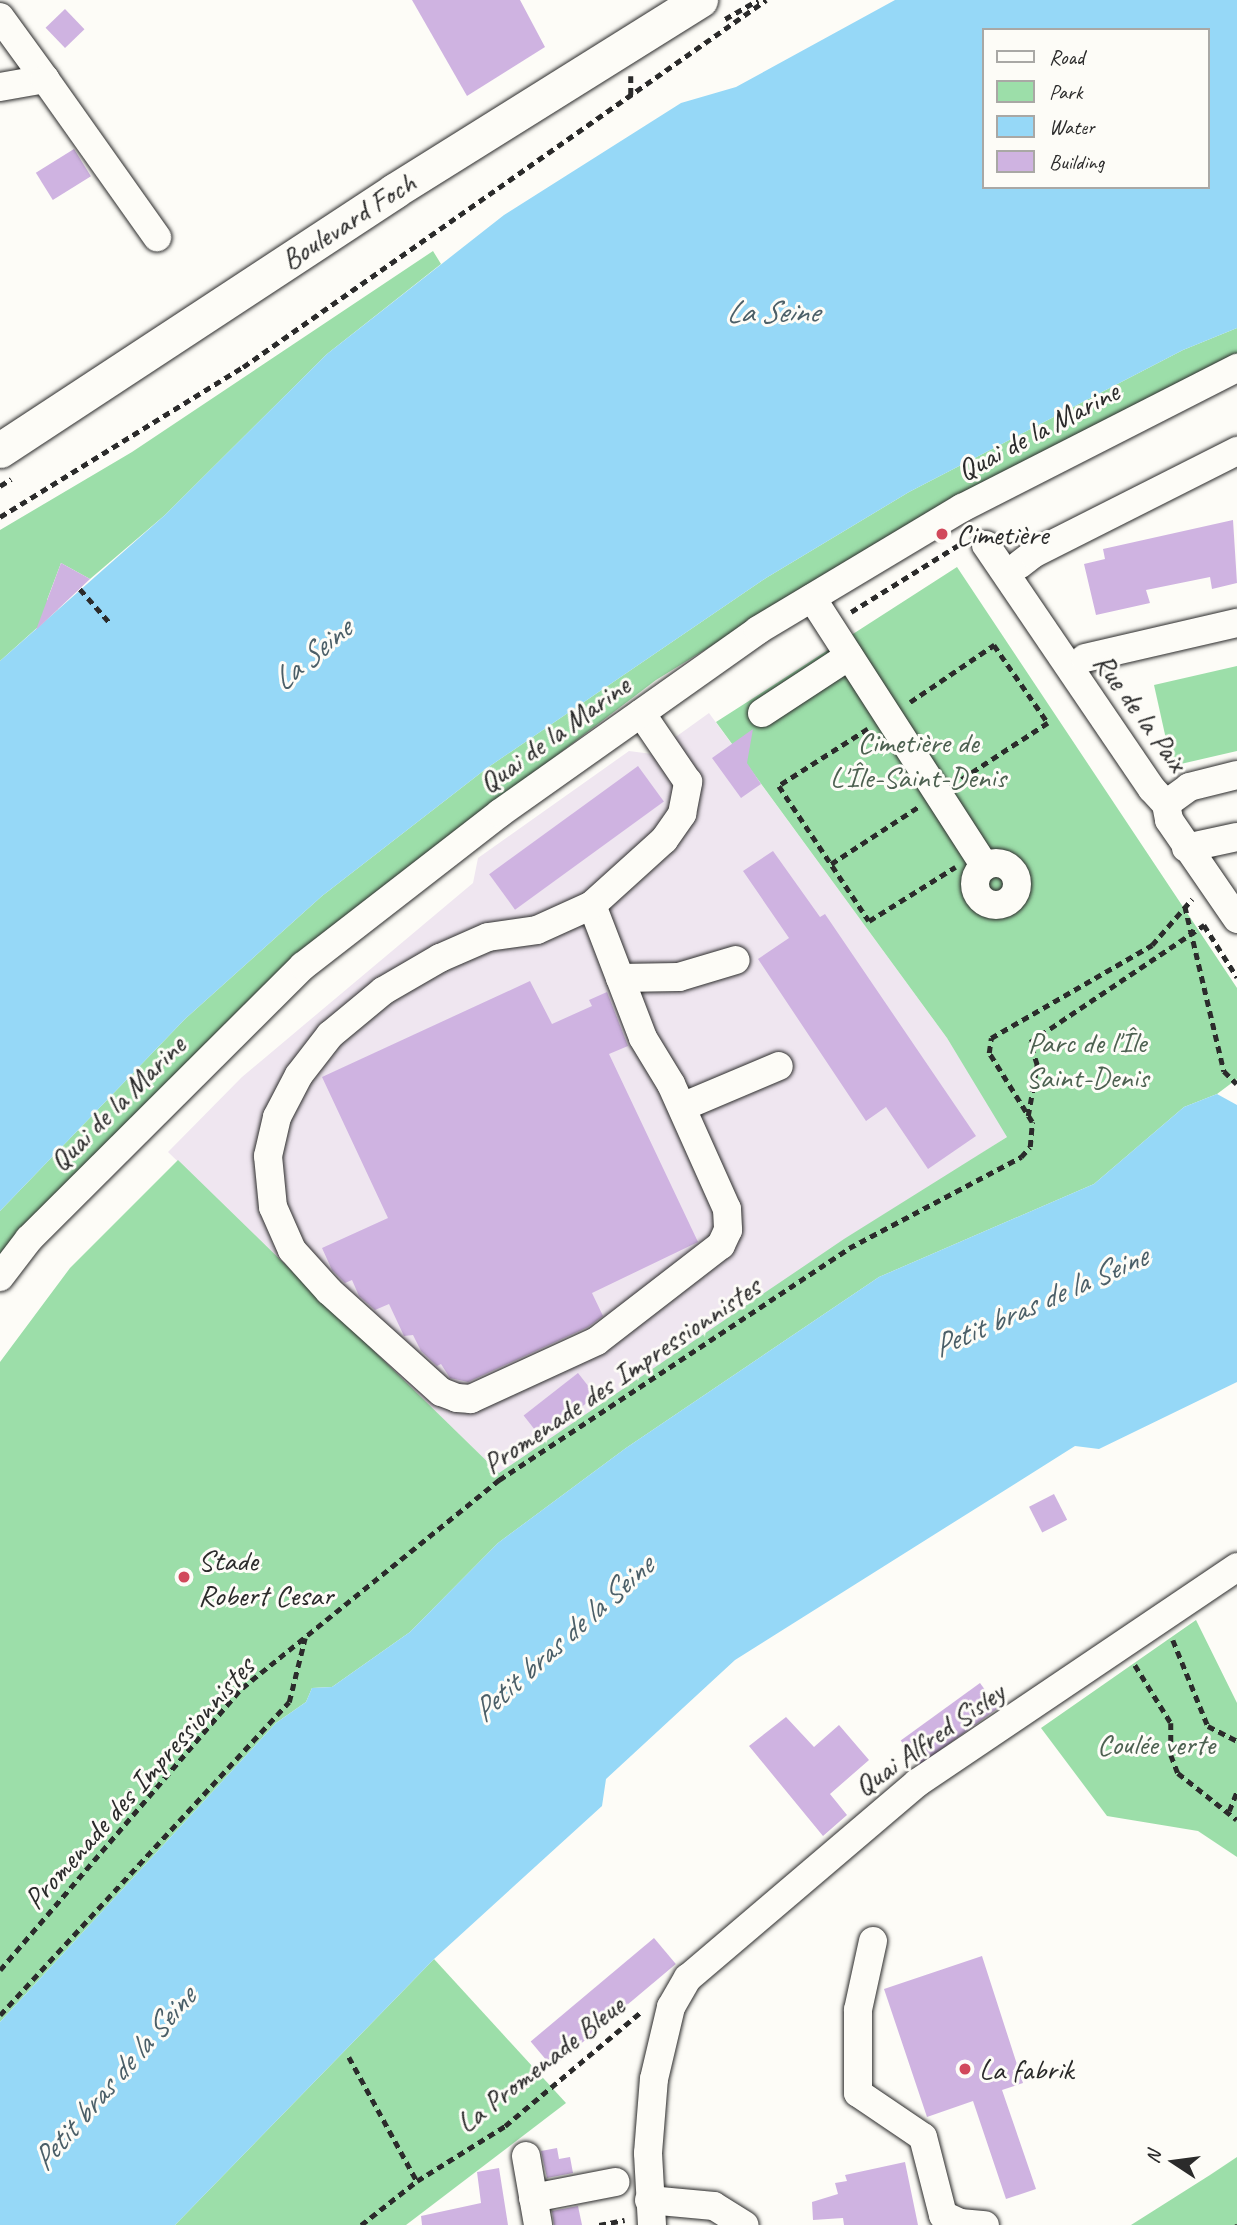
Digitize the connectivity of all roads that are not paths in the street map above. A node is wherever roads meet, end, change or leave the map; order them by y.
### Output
1 (700, 0) edge
2 (0, 17) edge
3 (44, 79) junction
4 (0, 87) edge
5 (157, 237) dead end
6 (1237, 368) edge
7 (0, 450) edge
8 (1237, 451) edge
9 (962, 508) junction
10 (1020, 565) dead end
11 (811, 598) junction
12 (1237, 623) edge
13 (849, 656) junction
14 (1084, 658) dead end
15 (641, 713) junction
16 (762, 713) dead end
17 (1237, 775) edge
18 (1166, 804) junction
19 (1237, 836) edge
20 (1186, 848) junction
21 (985, 866) dead end
22 (592, 905) junction
23 (1237, 919) edge
24 (736, 960) dead end
25 (620, 978) junction
26 (779, 1066) dead end
27 (682, 1107) junction
28 (0, 1277) edge
29 (1237, 1567) edge
30 (873, 1941) dead end
31 (526, 2156) dead end
32 (615, 2182) dead end
33 (536, 2211) edge
34 (643, 2215) edge
35 (744, 2225) edge
36 (985, 2225) edge

1 - 7 main road, Boulevard Foch
2 - 3 street
3 - 4 street
3 - 5 street
6 - 9 street, Quai de la Marine
8 - 10 street
9 - 11 street, Quai de la Marine
9 - 18 street, Rue de la Paix
11 - 13 street
11 - 15 street, Quai de la Marine
12 - 14 street
13 - 16 street
13 - 21 street
15 - 22 street
15 - 28 street, Quai de la Marine
17 - 18 street
18 - 20 street, Rue de la Paix
19 - 20 street
20 - 23 street, Rue de la Paix
22 - 25 street
22 - 27 street
24 - 25 street
25 - 27 street
26 - 27 street
29 - 34 street, Quai Alfred Sisley
30 - 36 street
31 - 33 street
32 - 33 street
34 - 35 street

